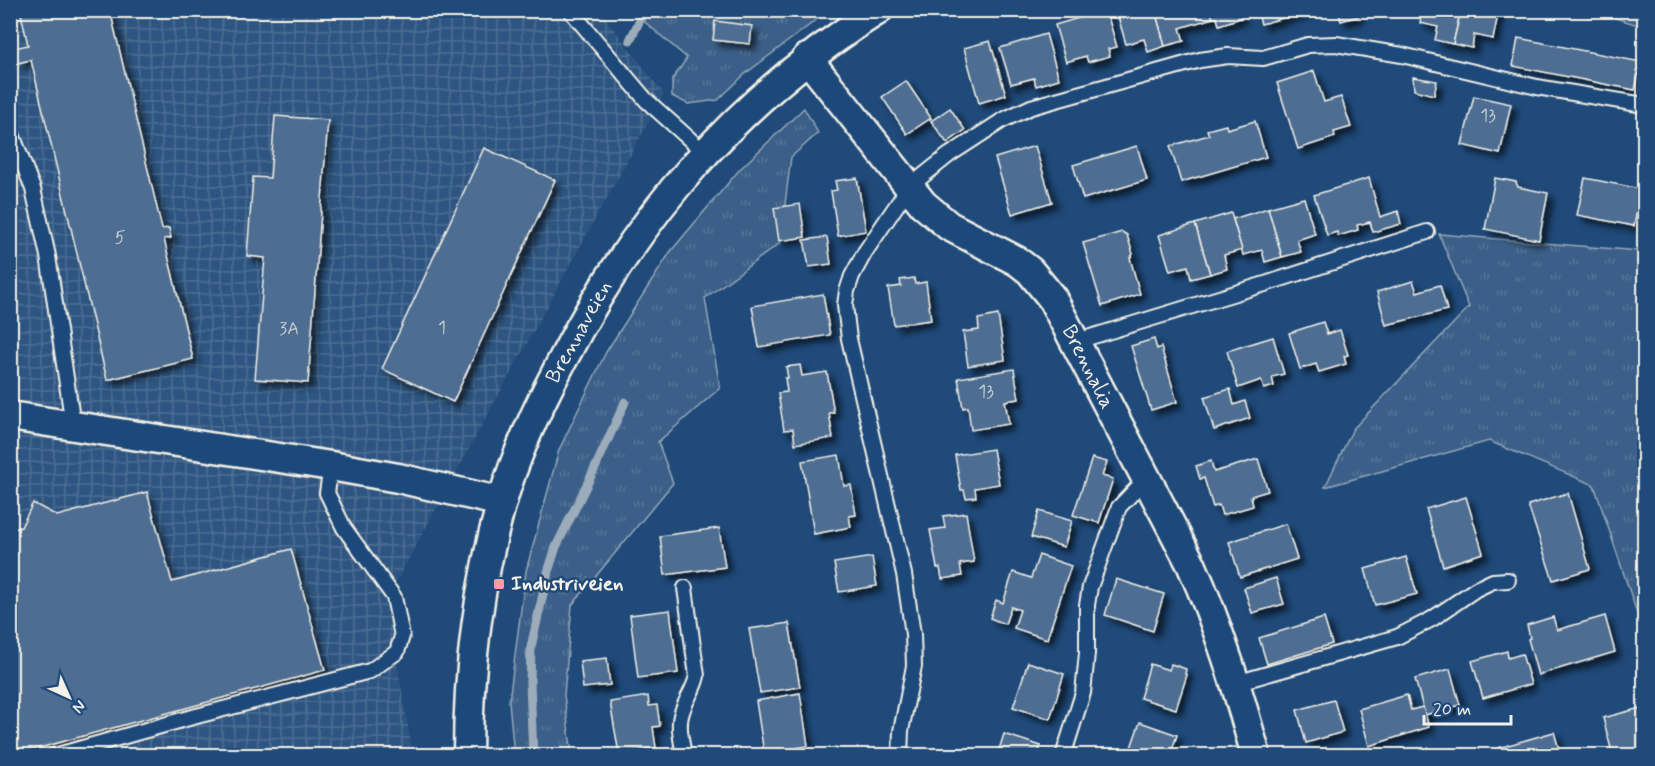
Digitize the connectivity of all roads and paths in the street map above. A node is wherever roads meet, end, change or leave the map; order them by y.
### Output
1 (570, 10) edge
2 (878, 10) edge
3 (807, 58) junction
4 (1644, 105) edge
5 (10, 129) edge
6 (705, 153) junction
7 (909, 187) junction
8 (1427, 232) dead end
9 (1074, 342) junction
10 (10, 416) edge
11 (73, 425) junction
12 (331, 466) junction
13 (1146, 479) junction
14 (502, 502) junction
15 (1509, 580) dead end
16 (685, 588) dead end
17 (1236, 683) junction
18 (54, 756) edge
19 (468, 756) edge
20 (684, 756) edge
21 (900, 756) edge
22 (1064, 756) edge
23 (1256, 756) edge

1 - 6 lane
2 - 3 street, Brennaveien
3 - 6 street, Brennaveien
3 - 7 street, Brennalia
4 - 7 lane
5 - 11 lane
6 - 14 street, Brennaveien
7 - 9 street, Brennalia
7 - 21 lane
8 - 9 lane
9 - 13 street, Brennalia
10 - 11 street
11 - 12 street
12 - 14 street
12 - 18 lane
13 - 17 street, Brennalia
13 - 22 lane
14 - 19 street, Brennaveien
15 - 17 lane
16 - 20 lane
17 - 23 street, Brennalia

